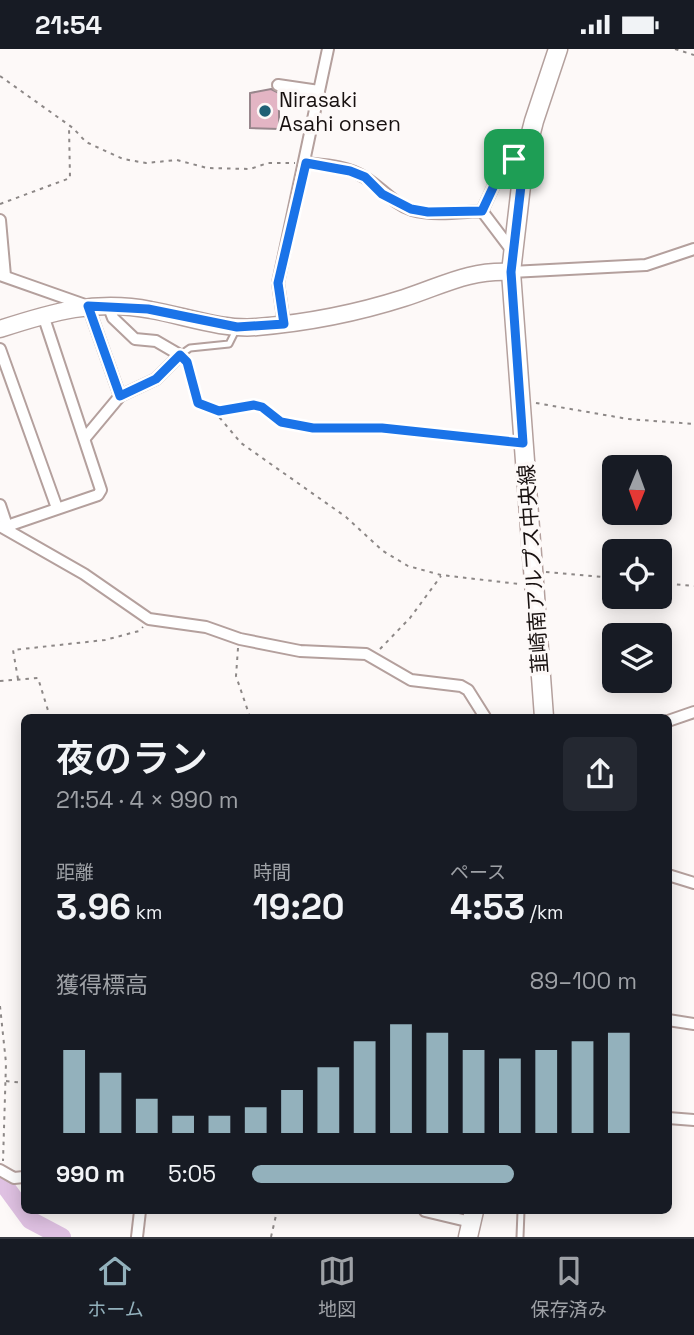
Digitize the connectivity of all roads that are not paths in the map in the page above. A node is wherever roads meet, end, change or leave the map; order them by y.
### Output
1 (328, 49) edge
2 (558, 49) edge
3 (278, 85) dead end
4 (319, 91) junction
5 (524, 160) junction
6 (306, 163) junction
7 (482, 211) junction
8 (0, 220) edge
9 (694, 249) edge
10 (513, 252) junction
11 (511, 272) junction
12 (2, 276) edge
13 (108, 305) junction
14 (88, 306) junction
15 (43, 314) junction
16 (284, 324) junction
17 (237, 327) junction
18 (0, 329) edge
19 (0, 349) edge
20 (180, 355) junction
21 (120, 396) junction
22 (85, 438) junction
23 (0, 505) edge
24 (57, 508) junction
25 (4, 527) edge
26 (694, 712) edge
27 (483, 714) edge
28 (544, 714) edge
29 (672, 720) edge
30 (672, 876) edge
31 (694, 883) edge
32 (672, 1021) edge
33 (694, 1024) edge
34 (672, 1118) edge
35 (694, 1120) edge
36 (3, 1172) edge
37 (21, 1177) edge
38 (140, 1214) edge
39 (432, 1214) edge
40 (521, 1214) edge
41 (470, 1229) edge
42 (137, 1237) edge
43 (520, 1237) edge

1 - 4 street
2 - 5 main road, 韮崎南アルプス中央線
3 - 4 street
4 - 6 street
5 - 7 street
5 - 10 main road, 韮崎南アルプス中央線
6 - 7 street
6 - 16 street
7 - 10 street
8 - 12 street
9 - 11 street
10 - 11 main road, 韮崎南アルプス中央線
11 - 16 street
11 - 28 main road, 韮崎南アルプス中央線
12 - 14 street
13 - 14 street
13 - 17 street
13 - 20 street
14 - 15 street
14 - 21 street
15 - 18 street
15 - 22 street
16 - 17 street
17 - 20 lane
19 - 24 street
20 - 21 street
21 - 22 street
22 - 24 street
23 - 25 street
24 - 25 street
25 - 27 street
26 - 29 street
30 - 31 street
32 - 33 street
34 - 35 street
36 - 37 street
38 - 42 street
39 - 41 street
40 - 43 lane

